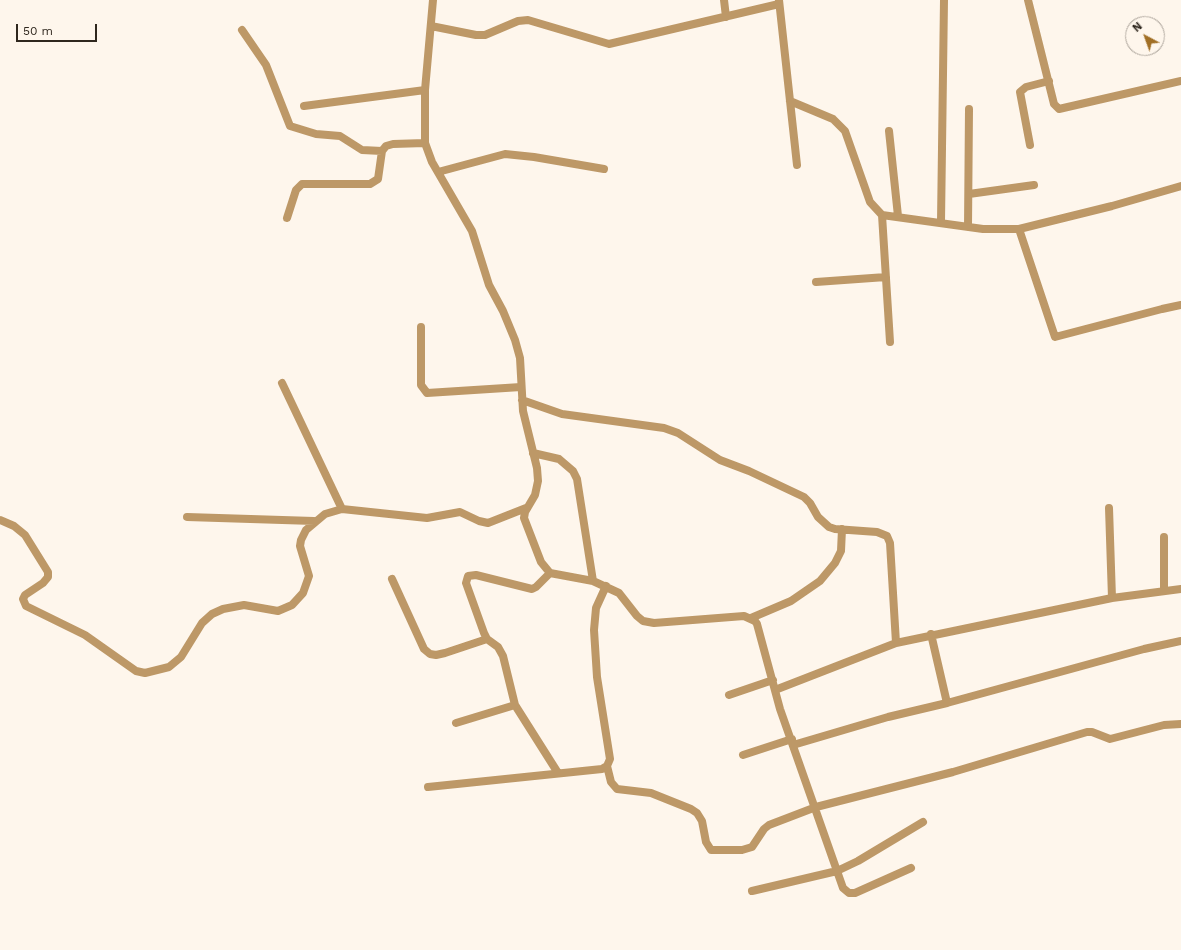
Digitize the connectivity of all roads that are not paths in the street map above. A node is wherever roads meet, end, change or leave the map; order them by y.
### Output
1 (433, 0) edge
2 (724, 0) edge
3 (944, 0) edge
4 (1028, 0) edge
5 (779, 2) edge
6 (726, 17) junction
7 (431, 26) junction
8 (242, 30) dead end
9 (1049, 81) junction
10 (1181, 81) edge
11 (424, 90) junction
12 (790, 101) junction
13 (304, 106) dead end
14 (970, 109) dead end
15 (889, 131) dead end
16 (425, 143) junction
17 (1030, 145) dead end
18 (382, 151) junction
19 (797, 164) dead end
20 (604, 169) dead end
21 (438, 172) junction
22 (1034, 185) dead end
23 (1181, 186) edge
24 (969, 194) junction
25 (882, 215) junction
26 (898, 216) junction
27 (288, 218) dead end
28 (941, 222) junction
29 (968, 227) junction
30 (1019, 229) junction
31 (886, 277) junction
32 (816, 282) dead end
33 (1181, 305) edge
34 (421, 327) dead end
35 (890, 342) dead end
36 (282, 383) dead end
37 (521, 387) junction
38 (522, 400) junction
39 (533, 453) junction
40 (526, 508) junction
41 (1109, 508) dead end
42 (342, 509) junction
43 (187, 517) dead end
44 (0, 520) edge
45 (314, 521) junction
46 (842, 529) junction
47 (1164, 537) dead end
48 (550, 573) junction
49 (392, 578) dead end
50 (593, 581) junction
51 (606, 586) junction
52 (1181, 589) edge
53 (1164, 591) junction
54 (1112, 598) junction
55 (751, 618) junction
56 (931, 634) junction
57 (488, 639) junction
58 (1181, 641) edge
59 (896, 642) junction
60 (772, 680) junction
61 (775, 690) junction
62 (729, 695) dead end
63 (947, 703) junction
64 (515, 705) junction
65 (456, 723) dead end
66 (1181, 724) edge
67 (792, 742) junction
68 (743, 755) dead end
69 (607, 766) junction
70 (558, 773) junction
71 (428, 787) dead end
72 (816, 808) junction
73 (923, 822) dead end
74 (910, 868) dead end
75 (837, 871) junction
76 (752, 891) dead end

1 - 7 street
2 - 6 street
3 - 28 street
4 - 9 street
5 - 6 street
5 - 12 street
6 - 7 street
7 - 11 street
8 - 18 street
9 - 10 street
9 - 17 street
11 - 13 street
11 - 16 street
12 - 19 street
12 - 25 street
14 - 24 street
15 - 26 street
16 - 18 street
16 - 21 street
18 - 27 street
20 - 21 street
21 - 37 street
22 - 24 street
23 - 30 street
24 - 29 street
25 - 26 street
25 - 31 street
26 - 28 street
28 - 29 street
29 - 30 street
30 - 33 street
31 - 32 street
31 - 35 street
34 - 37 street
36 - 42 street
37 - 38 street
38 - 39 street
38 - 46 street
39 - 40 street
39 - 50 street
40 - 42 street
40 - 48 street
41 - 54 street
42 - 45 street
43 - 45 street
44 - 45 street
46 - 55 street
46 - 59 street
47 - 53 street
48 - 50 street
48 - 57 street
49 - 57 street
50 - 51 street
51 - 55 street
51 - 69 street
52 - 53 street
53 - 54 street
54 - 56 street
55 - 60 street
56 - 59 street
56 - 63 street
57 - 64 street
58 - 63 street
59 - 61 street
60 - 61 street
60 - 62 street
61 - 67 street
63 - 67 street
64 - 65 street
64 - 70 street
66 - 72 street
67 - 68 street
67 - 72 street
69 - 70 street
69 - 72 street
70 - 71 street
72 - 75 street
73 - 75 street
74 - 75 street
75 - 76 street

